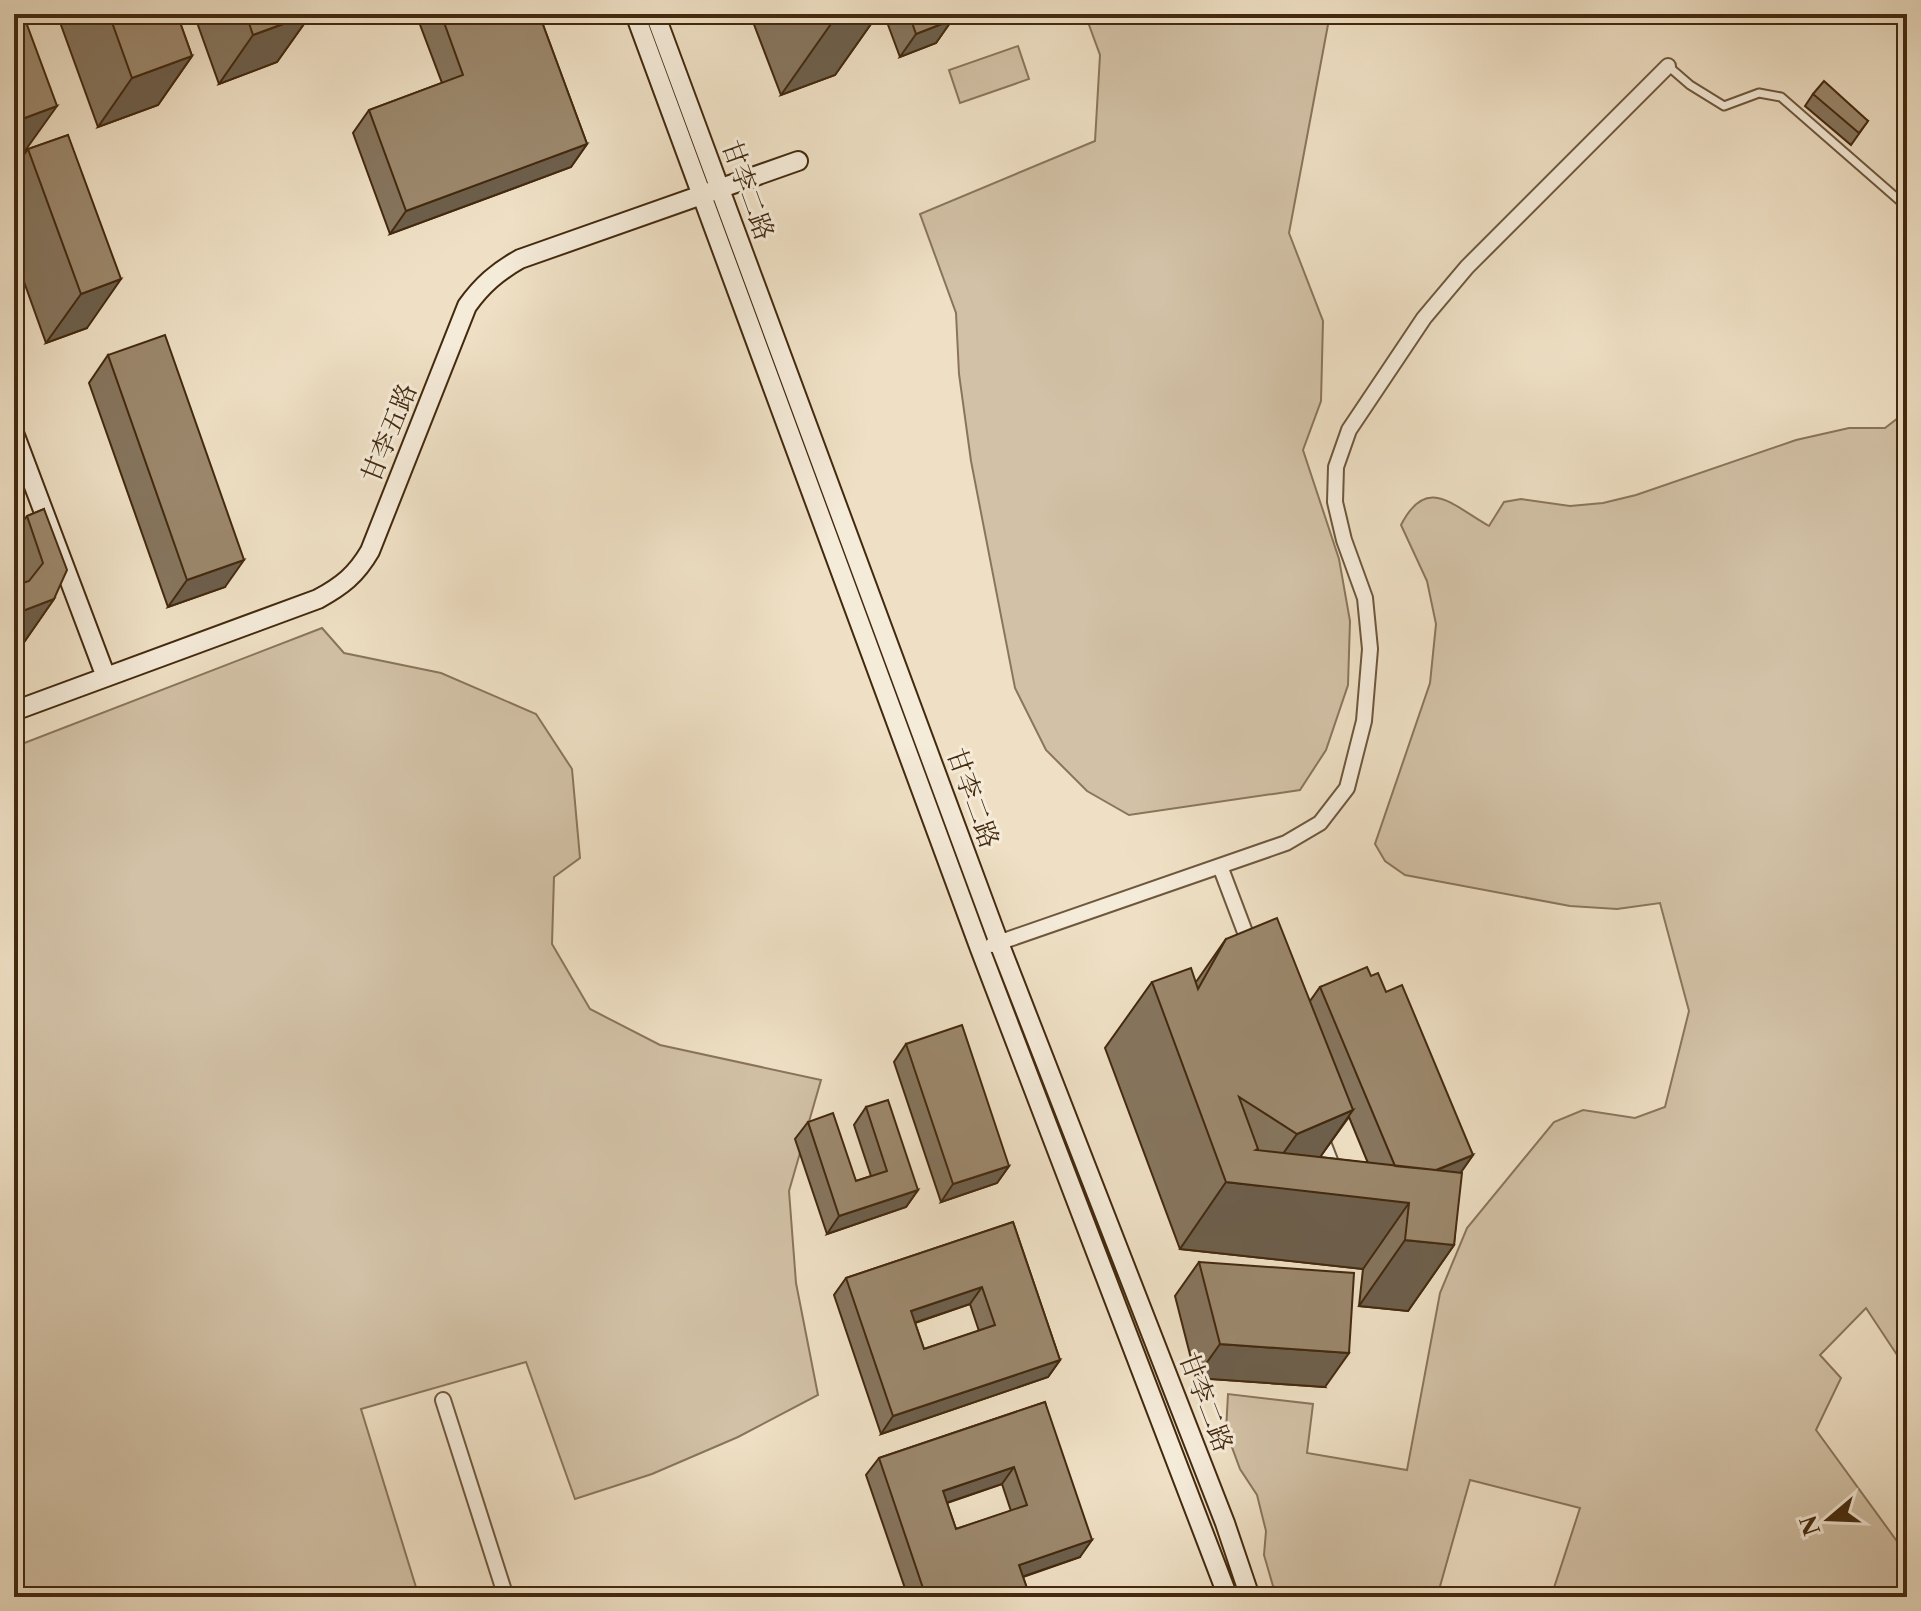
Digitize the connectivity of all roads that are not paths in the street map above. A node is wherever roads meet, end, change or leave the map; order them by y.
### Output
1 (635, 14) edge
2 (655, 14) edge
3 (1668, 66) joint
4 (798, 161) dead end
5 (711, 192) junction
6 (1907, 207) edge
7 (14, 433) edge
8 (106, 677) junction
9 (14, 711) edge
10 (1220, 866) junction
11 (999, 943) junction
12 (980, 949) junction
13 (1258, 968) edge
14 (1313, 1114) edge
15 (1340, 1187) edge
16 (443, 1400) dead end
17 (1227, 1596) edge
18 (506, 1597) edge
19 (1250, 1597) edge

1 - 5 main road, 甘李二路
2 - 5 main road, 甘李二路
3 - 6 lane
3 - 10 street
4 - 5 main road, 甘李五路
5 - 8 main road, 甘李五路
5 - 11 main road, 甘李二路
5 - 12 main road, 甘李二路
7 - 8 main road
8 - 9 main road, 甘李五路
10 - 11 street
10 - 13 street
11 - 12 street
11 - 19 main road, 甘李二路
12 - 17 main road, 甘李二路
14 - 15 street
16 - 18 street

